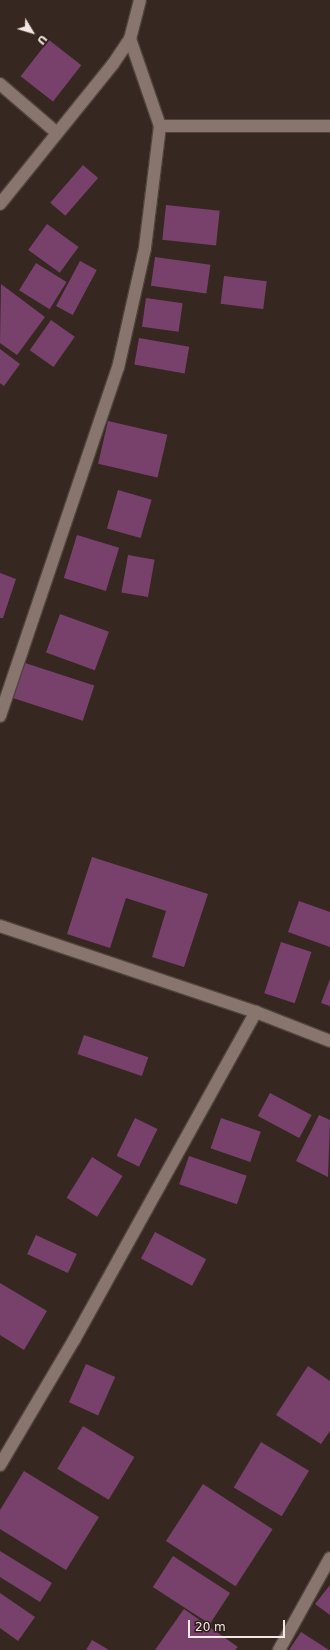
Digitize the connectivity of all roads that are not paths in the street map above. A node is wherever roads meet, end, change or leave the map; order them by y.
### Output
1 (140, 0) edge
2 (130, 39) junction
3 (0, 84) edge
4 (160, 126) junction
5 (330, 126) edge
6 (58, 133) junction
7 (0, 204) edge
8 (0, 716) edge
9 (0, 926) edge
10 (256, 1012) junction
11 (330, 1041) edge
12 (0, 1465) edge
13 (330, 1558) edge
14 (279, 1650) edge

1 - 2 street
2 - 4 street
2 - 6 street
3 - 6 street
4 - 5 street
4 - 8 street
6 - 7 street
9 - 10 street
10 - 11 street
10 - 12 street
13 - 14 street

